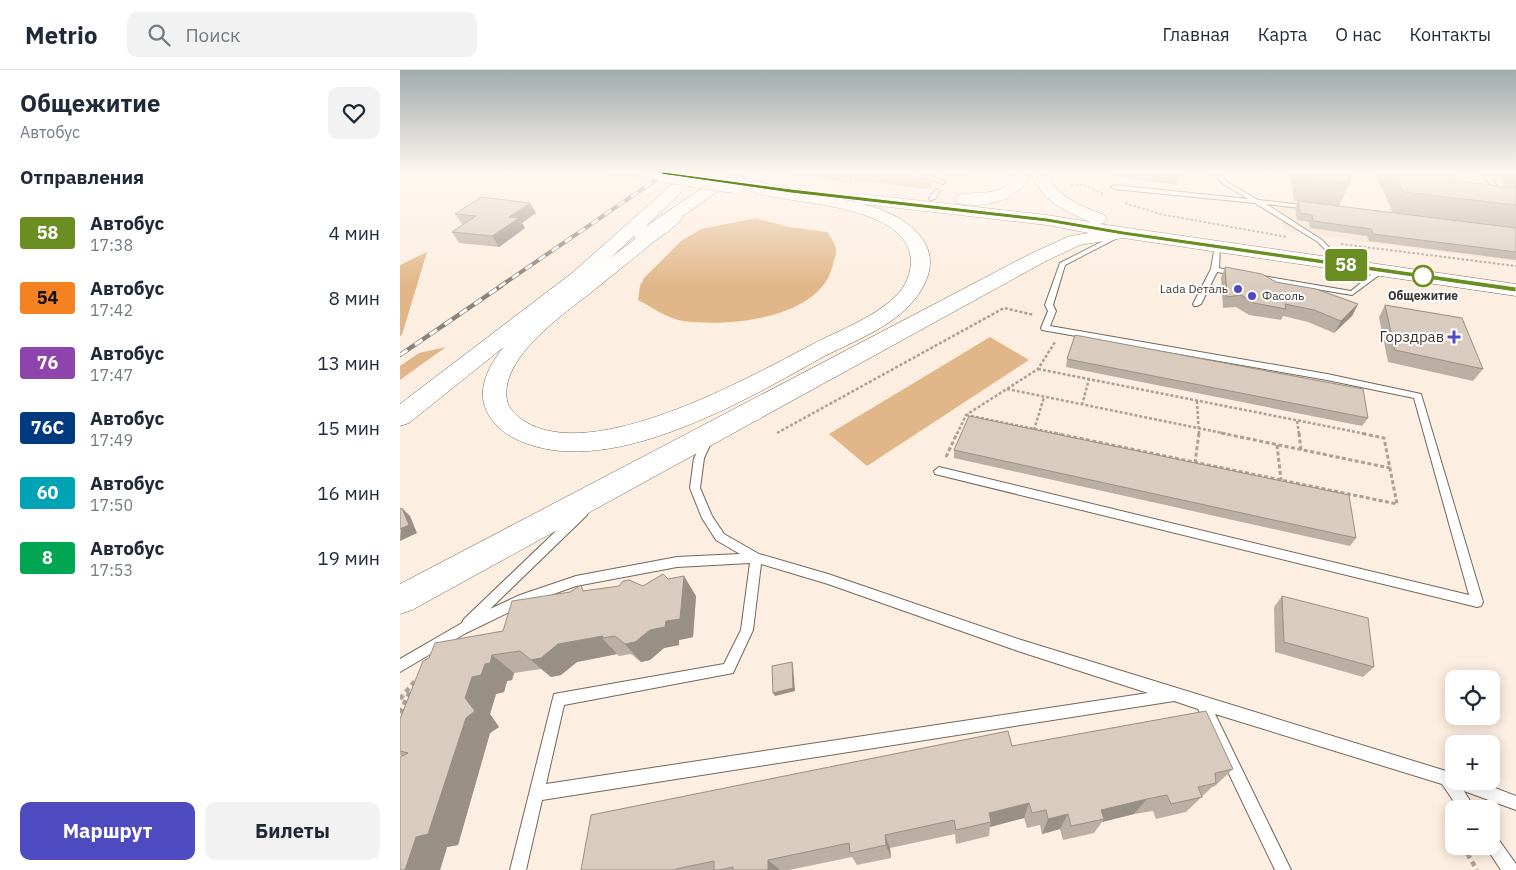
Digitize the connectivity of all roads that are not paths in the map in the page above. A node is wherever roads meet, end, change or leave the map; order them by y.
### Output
1 (652, 210) edge
2 (686, 210) edge
3 (867, 210) edge
4 (976, 210) edge
5 (1031, 210) edge
6 (1076, 210) edge
7 (1270, 210) edge
8 (676, 216) junction
9 (1126, 230) junction
10 (1217, 246) junction
11 (1326, 248) junction
12 (1214, 270) junction
13 (1382, 270) junction
14 (579, 277) junction
15 (1516, 280) edge
16 (1516, 290) edge
17 (1197, 304) dead end
18 (403, 416) edge
19 (711, 433) junction
20 (939, 471) road end
21 (607, 489) junction
22 (756, 558) junction
23 (405, 594) edge
24 (462, 629) junction
25 (400, 666) edge
26 (1174, 695) junction
27 (1203, 704) junction
28 (1445, 778) edge
29 (1480, 790) edge
30 (537, 793) junction
31 (1516, 803) edge
32 (1500, 855) edge
33 (518, 870) edge
34 (1283, 870) edge
35 (1510, 870) edge

1 - 14 main road
2 - 8 main road
3 - 8 main road
4 - 9 main road
5 - 9 main road
6 - 9 main road
7 - 11 lane
8 - 14 main road
9 - 10 main road
9 - 11 main road
9 - 19 main road
9 - 20 lane
10 - 12 lane
10 - 13 main road
11 - 15 main road
12 - 13 lane
12 - 17 lane
13 - 16 main road
14 - 18 main road
19 - 21 main road
19 - 22 lane
21 - 23 main road
21 - 24 lane
22 - 24 lane
22 - 26 lane
22 - 30 lane
24 - 25 lane
26 - 27 lane
26 - 30 lane
27 - 28 lane
27 - 34 lane
29 - 31 lane
30 - 33 lane
32 - 35 lane

